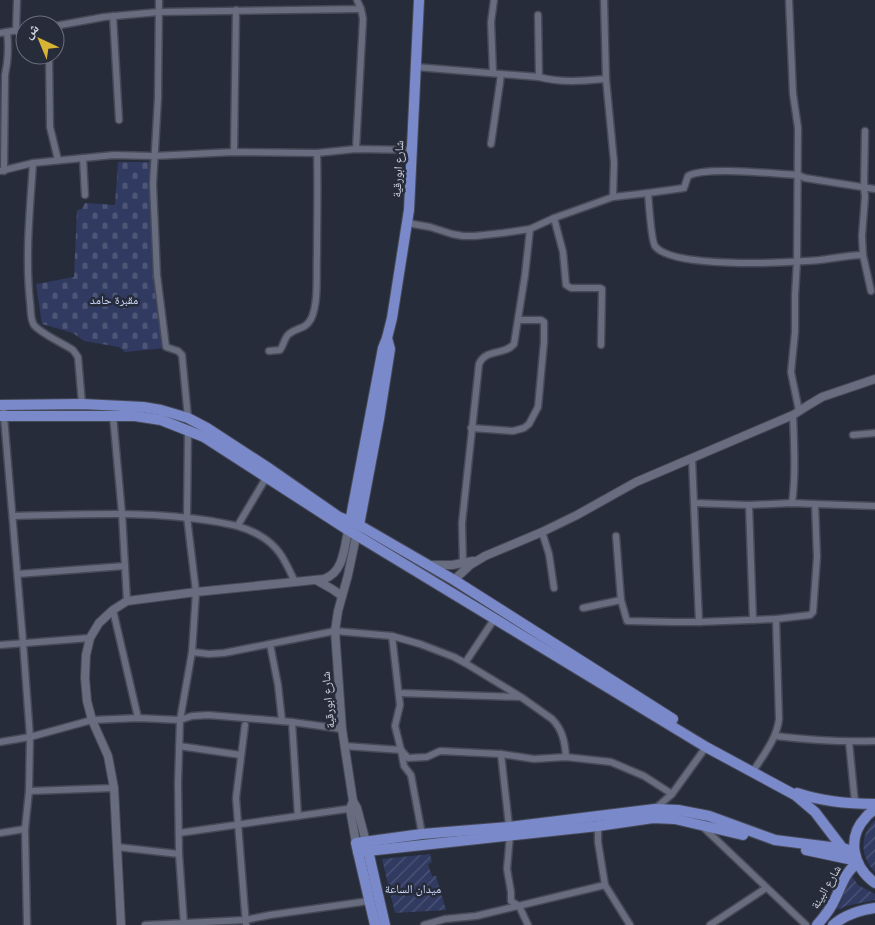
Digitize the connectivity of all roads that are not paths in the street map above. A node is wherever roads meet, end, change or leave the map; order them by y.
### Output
1 (17, 0) edge
2 (159, 0) edge
3 (357, 0) edge
4 (419, 0) edge
5 (494, 0) edge
6 (604, 0) edge
7 (789, 0) edge
8 (360, 9) junction
9 (236, 10) junction
10 (159, 12) junction
11 (538, 14) dead end
12 (17, 15) edge
13 (112, 16) junction
14 (65, 24) edge
15 (3, 32) edge
16 (49, 65) edge
17 (416, 67) junction
18 (497, 73) junction
19 (539, 77) junction
20 (606, 79) junction
21 (2, 103) edge
22 (119, 120) dead end
23 (866, 131) dead end
24 (491, 144) dead end
25 (356, 149) junction
26 (412, 150) junction
27 (234, 152) junction
28 (317, 153) junction
29 (154, 156) junction
30 (83, 158) junction
31 (58, 160) junction
32 (32, 163) junction
33 (2, 171) edge
34 (798, 175) junction
35 (864, 187) junction
36 (875, 189) edge
37 (648, 194) junction
38 (85, 195) dead end
39 (613, 197) junction
40 (554, 218) junction
41 (407, 223) junction
42 (530, 228) junction
43 (863, 255) junction
44 (797, 261) junction
45 (871, 290) dead end
46 (518, 320) junction
47 (601, 345) dead end
48 (269, 351) dead end
49 (875, 379) edge
50 (82, 404) junction
51 (2, 410) edge
52 (796, 413) junction
53 (113, 416) junction
54 (188, 418) junction
55 (471, 428) junction
56 (188, 431) junction
57 (875, 433) edge
58 (854, 435) dead end
59 (692, 458) junction
60 (266, 478) junction
61 (694, 503) junction
62 (792, 503) junction
63 (814, 504) junction
64 (749, 505) junction
65 (875, 506) edge
66 (122, 514) junction
67 (13, 516) junction
68 (187, 517) junction
69 (238, 525) junction
70 (353, 528) junction
71 (542, 532) junction
72 (616, 536) dead end
73 (478, 560) junction
74 (463, 564) junction
75 (429, 565) junction
76 (125, 566) junction
77 (18, 574) junction
78 (315, 580) junction
79 (454, 580) junction
80 (295, 582) junction
81 (554, 588) dead end
82 (447, 589) junction
83 (196, 592) junction
84 (342, 596) junction
85 (621, 600) junction
86 (127, 601) junction
87 (584, 608) dead end
88 (113, 610) junction
89 (494, 618) junction
90 (776, 619) junction
91 (753, 620) junction
92 (699, 622) junction
93 (335, 631) junction
94 (392, 636) junction
95 (90, 638) junction
96 (23, 642) junction
97 (270, 644) junction
98 (0, 645) edge
99 (192, 652) junction
100 (465, 663) junction
101 (399, 693) junction
102 (521, 697) junction
103 (138, 718) junction
104 (92, 720) junction
105 (180, 720) junction
106 (282, 721) junction
107 (292, 722) junction
108 (245, 725) dead end
109 (342, 730) junction
110 (30, 736) junction
111 (775, 736) junction
112 (875, 740) edge
113 (0, 742) edge
114 (849, 742) junction
115 (179, 746) junction
116 (345, 746) junction
117 (706, 747) junction
118 (401, 750) junction
119 (501, 754) junction
120 (241, 755) junction
121 (566, 757) junction
122 (754, 770) junction
123 (114, 788) junction
124 (28, 791) junction
125 (672, 794) junction
126 (855, 803) junction
127 (875, 804) edge
128 (353, 806) junction
129 (655, 809) junction
130 (875, 809) edge
131 (298, 816) junction
132 (239, 825) junction
133 (701, 825) junction
134 (598, 826) junction
135 (25, 829) junction
136 (509, 831) junction
137 (0, 833) edge
138 (179, 833) junction
139 (422, 834) junction
140 (117, 846) junction
141 (362, 847) junction
142 (842, 848) junction
143 (179, 854) junction
144 (856, 859) junction
145 (875, 883) edge
146 (604, 885) junction
147 (766, 888) junction
148 (370, 901) junction
149 (519, 906) junction
150 (875, 908) edge
151 (848, 920) edge
152 (446, 922) edge
153 (246, 923) edge
154 (184, 924) edge
155 (27, 925) edge
156 (121, 925) edge
157 (145, 925) edge
158 (374, 925) edge
159 (385, 925) edge
160 (424, 925) edge
161 (528, 925) edge
162 (630, 925) edge
163 (710, 925) edge
164 (806, 925) edge
165 (817, 925) edge
166 (833, 925) edge

1 - 12 street
2 - 10 street
3 - 8 street
4 - 17 main road, شارع ابورقية
5 - 18 street
6 - 20 street
7 - 34 street
8 - 9 street
8 - 25 street
9 - 10 street
9 - 27 street
10 - 13 street
10 - 29 street
11 - 19 street
13 - 14 street
13 - 22 street
15 - 21 street
16 - 31 street
17 - 18 street
17 - 26 main road, شارع ابورقية
18 - 19 street
18 - 24 street
19 - 20 street
20 - 39 street
21 - 33 street
23 - 35 street
25 - 26 street
25 - 28 street
26 - 41 main road, شارع ابورقية
27 - 28 street
27 - 29 street
28 - 48 street
29 - 30 street
29 - 54 street
30 - 31 street
30 - 38 street
31 - 32 street
32 - 33 street
32 - 50 street
34 - 35 street
34 - 37 street
34 - 44 street
35 - 36 street
35 - 43 street
37 - 39 street
37 - 44 street
39 - 40 street
40 - 42 street
40 - 47 street
41 - 42 street
41 - 70 main road, شارع ابورقية
42 - 46 street
43 - 44 street
43 - 45 street
44 - 52 street
46 - 55 street
46 - 55 street
49 - 52 street
50 - 51 main road
50 - 54 main road
51 - 53 main road
51 - 67 street
52 - 59 street
52 - 62 street
53 - 56 main road
53 - 66 street
54 - 70 main road
55 - 74 street
56 - 60 main road
56 - 68 street
57 - 58 street
59 - 61 street
59 - 71 street
60 - 69 street
60 - 70 main road
61 - 64 street
61 - 92 street
62 - 63 street
62 - 64 street
63 - 65 street
63 - 90 street
64 - 91 street
66 - 67 street
66 - 68 street
66 - 76 street
67 - 77 street
68 - 69 street
68 - 83 street
69 - 80 street
70 - 75 main road
70 - 78 street, شارع ابورقية
70 - 82 main road
70 - 84 street, شارع ابورقية
71 - 73 street
71 - 81 street
72 - 85 street
73 - 74 street
73 - 79 street
74 - 75 street
75 - 79 main road
76 - 77 street
76 - 86 street
77 - 96 street
78 - 80 street, شارع ابورقية
78 - 84 street
79 - 82 main road
79 - 122 main road
80 - 83 street, شارع ابورقية
82 - 89 main road
83 - 86 street, شارع ابورقية
83 - 99 street
84 - 93 street, شارع ابورقية
85 - 87 street
85 - 92 street
86 - 88 street
88 - 95 street
88 - 103 street
89 - 100 street
89 - 117 main road
90 - 91 street
90 - 111 street
91 - 92 street
93 - 94 street
93 - 97 street
93 - 109 street, شارع ابورقية
94 - 100 street
94 - 101 street
95 - 96 street
95 - 104 street
96 - 98 street
96 - 110 street
97 - 99 street
97 - 106 street
99 - 105 street
100 - 102 street
101 - 102 street
101 - 118 street
102 - 121 street
103 - 104 street
103 - 105 street
104 - 110 street
104 - 123 street
105 - 106 street
105 - 115 street
106 - 107 street
107 - 109 street
107 - 131 street
108 - 120 street
109 - 116 street, شارع ابورقية
110 - 113 street
110 - 124 street
111 - 114 street
111 - 122 street
112 - 114 street
114 - 126 street
115 - 120 street
115 - 138 street
116 - 118 street
116 - 128 street, شارع ابورقية
117 - 125 street
117 - 142 main road
118 - 119 street
118 - 139 street
119 - 121 street
119 - 136 street
120 - 132 street
121 - 125 street
122 - 126 main road
123 - 124 street
123 - 140 street
124 - 135 street
125 - 129 street
126 - 127 main road
128 - 131 street
128 - 141 street, شارع ابورقية
129 - 136 main road
129 - 142 main road
130 - 144 main road
131 - 132 street
132 - 138 street
132 - 153 street
133 - 134 main road
133 - 144 main road
133 - 147 street
134 - 136 main road
134 - 146 street
135 - 137 street
135 - 155 street
136 - 139 main road
136 - 141 main road
136 - 149 street
138 - 143 street
139 - 141 main road
140 - 143 street
140 - 156 street
141 - 148 main road
141 - 159 main road
142 - 144 main road
143 - 154 street
144 - 145 main road
144 - 165 main road, شارع البيئة
146 - 149 street
146 - 162 street
147 - 163 street
147 - 164 street
148 - 153 street
148 - 158 main road
149 - 152 street
149 - 161 street
150 - 151 main road
151 - 166 main road
152 - 160 street
153 - 154 street
154 - 157 street

